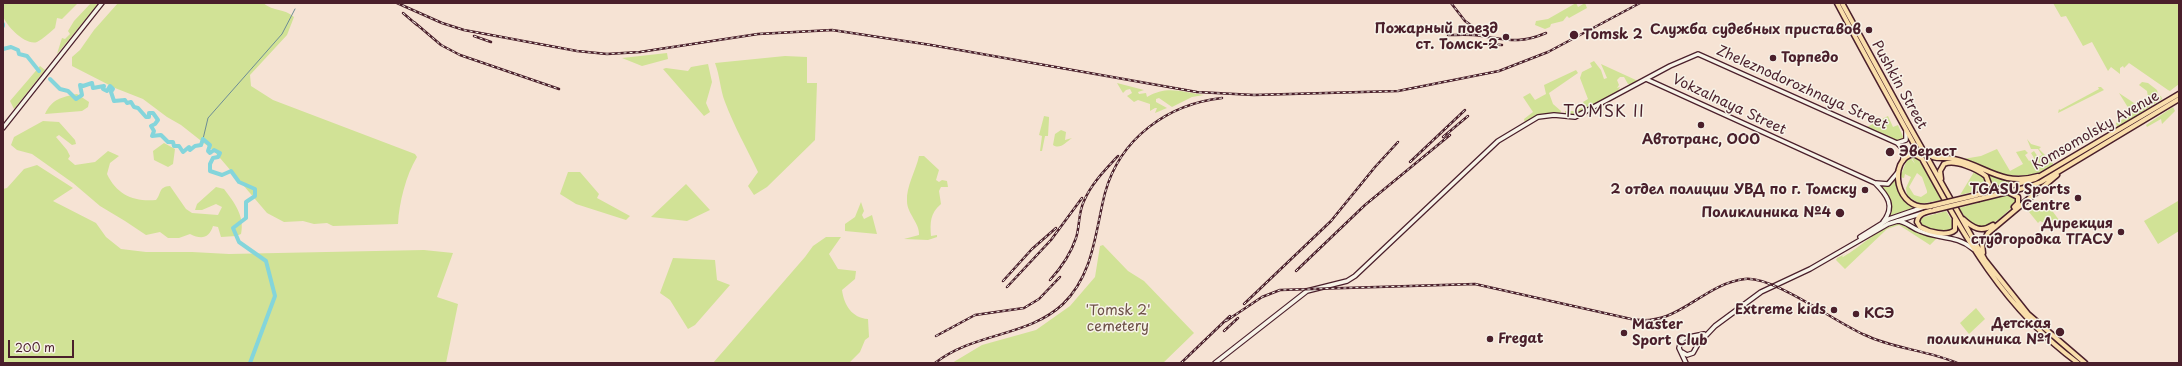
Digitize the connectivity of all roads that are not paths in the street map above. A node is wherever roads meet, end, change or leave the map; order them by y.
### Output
1 (102, 3) edge
2 (1836, 3) edge
3 (1842, 3) edge
4 (1656, 74) junction
5 (1646, 79) junction
6 (1657, 84) junction
7 (2179, 94) edge
8 (2179, 99) edge
9 (3, 128) edge
10 (1906, 129) junction
11 (1897, 143) junction
12 (1919, 145) junction
13 (1922, 158) junction
14 (1903, 161) junction
15 (2070, 165) junction
16 (1900, 170) junction
17 (2052, 171) junction
18 (1875, 183) junction
19 (1944, 187) junction
20 (2006, 193) junction
21 (1979, 196) junction
22 (1924, 210) junction
23 (1960, 216) junction
24 (1955, 217) junction
25 (1896, 221) junction
26 (1883, 222) junction
27 (1973, 249) junction
28 (1831, 257) junction
29 (1993, 271) junction
30 (1709, 332) junction
31 (1689, 338) junction
32 (1696, 346) junction
33 (1682, 352) junction
34 (1693, 353) junction
35 (1215, 363) edge
36 (1686, 363) edge
37 (2078, 363) edge
38 (2085, 363) edge

1 - 9 main road
2 - 10 main road, Pushkin Street
3 - 12 main road, Pushkin Street
4 - 5 main road
4 - 6 main road
4 - 11 main road, Zheleznodorozhnaya Street
5 - 6 main road, Vokzalnaya Street
5 - 35 main road
6 - 18 main road, Vokzalnaya Street
7 - 17 main road, Komsomolsky Avenue
8 - 15 main road, Komsomolsky Avenue
10 - 11 main road
10 - 13 main road, Pushkin Street
11 - 14 main road
12 - 17 main road
12 - 19 main road, Pushkin Street
13 - 14 main road
13 - 24 main road, Pushkin Street
14 - 16 main road
15 - 20 main road, Komsomolsky Avenue
15 - 29 main road
16 - 18 main road
16 - 22 main road
17 - 21 main road, Komsomolsky Avenue
18 - 26 main road
19 - 21 main road
19 - 23 main road, Pushkin Street
20 - 21 main road, Komsomolsky Avenue
20 - 23 main road
21 - 22 main road, bridge
22 - 24 main road
22 - 25 main road
22 - 26 main road
23 - 29 main road, Pushkin Street
24 - 27 main road, Pushkin Street
25 - 27 main road
25 - 28 main road
26 - 28 main road
27 - 37 main road, Pushkin Street
28 - 30 main road
29 - 38 main road, Pushkin Street
30 - 31 main road
30 - 32 main road
31 - 32 main road
31 - 33 main road
32 - 34 main road
33 - 34 main road
33 - 36 main road
34 - 36 main road

